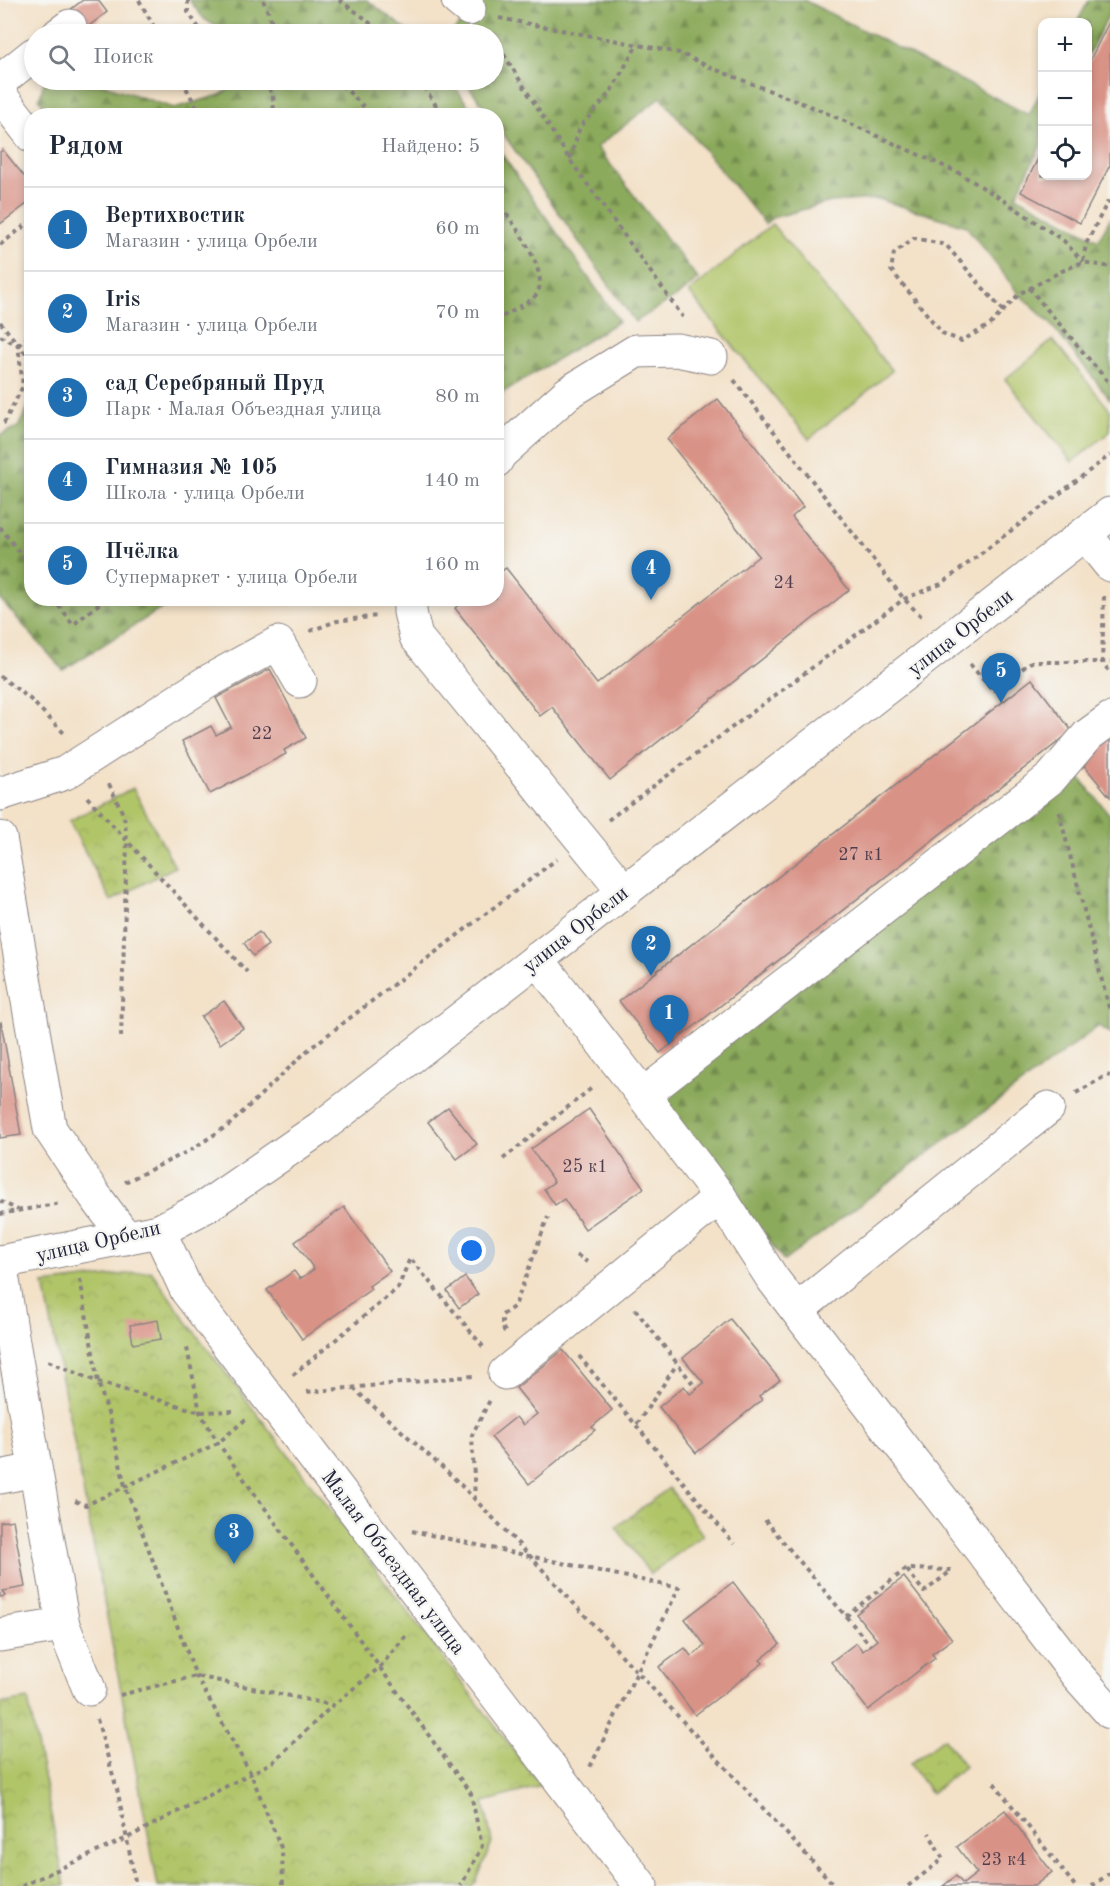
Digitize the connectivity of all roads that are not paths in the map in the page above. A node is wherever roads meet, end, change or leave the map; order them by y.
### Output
1 (24, 62) edge
2 (0, 81) edge
3 (0, 95) edge
4 (24, 126) edge
5 (720, 365) road end
6 (504, 450) edge
7 (1103, 543) edge
8 (410, 606) edge
9 (300, 681) dead end
10 (1110, 719) edge
11 (0, 794) edge
12 (0, 838) edge
13 (624, 891) junction
14 (537, 959) junction
15 (643, 1095) junction
16 (1048, 1108) dead end
17 (720, 1197) junction
18 (159, 1231) junction
19 (126, 1238) junction
20 (0, 1262) edge
21 (797, 1310) junction
22 (505, 1373) road end
23 (0, 1477) edge
24 (37, 1479) junction
25 (63, 1625) junction
26 (0, 1635) edge
27 (90, 1694) road end
28 (1110, 1712) edge
29 (641, 1886) edge

1 - 2 street
3 - 4 street
5 - 6 street
7 - 13 street, улица Орбели
8 - 13 street
9 - 11 street
10 - 15 street
12 - 19 street
13 - 14 street, улица Орбели
14 - 15 street
14 - 18 street, улица Орбели
15 - 17 street
16 - 21 street
17 - 21 street
17 - 22 street
18 - 19 street, улица Орбели
18 - 29 street, Малая Объездная улица
19 - 20 street, улица Орбели
20 - 24 street
21 - 28 street
23 - 24 street
24 - 25 street
25 - 26 street
25 - 27 street

